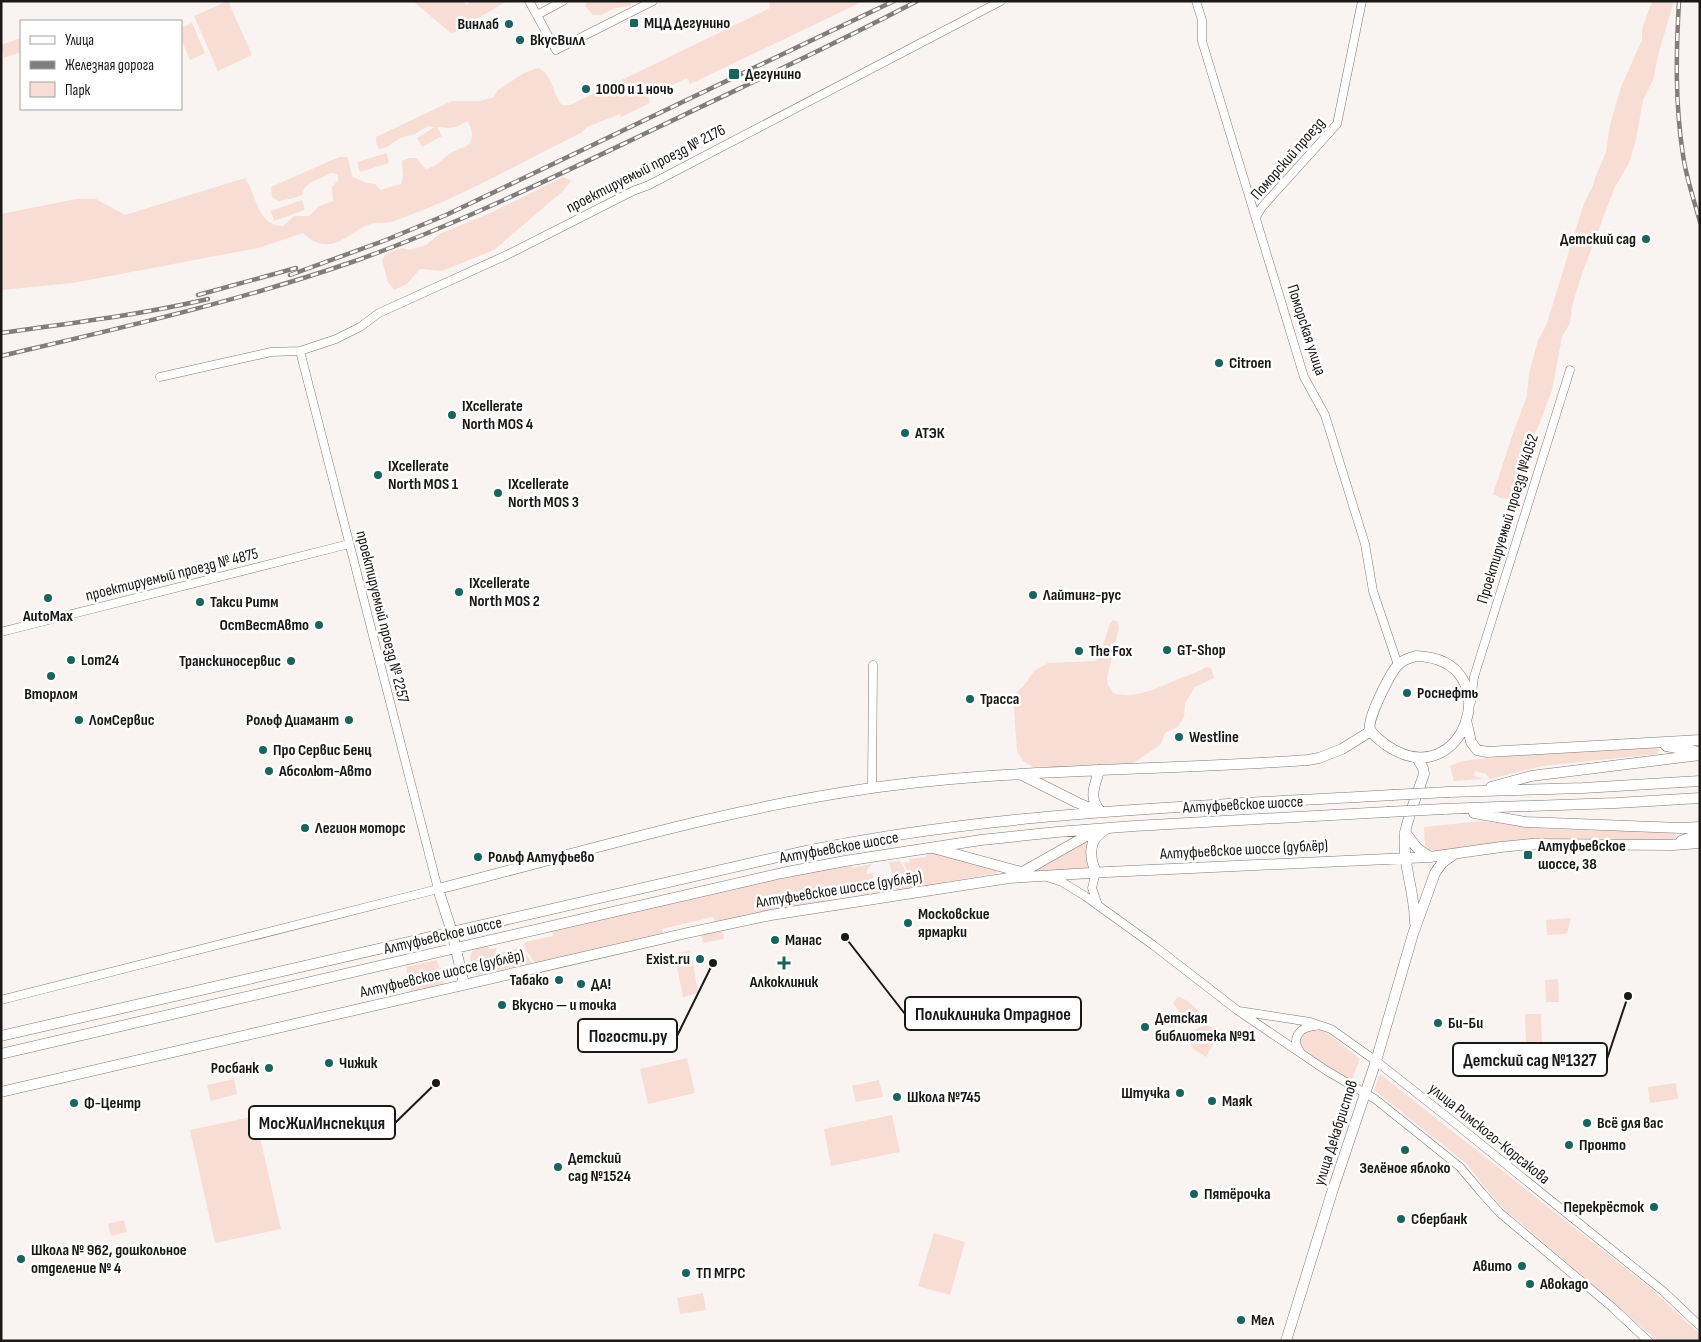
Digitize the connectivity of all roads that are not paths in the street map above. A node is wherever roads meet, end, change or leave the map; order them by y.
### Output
1 (529, 1) edge
2 (563, 1) edge
3 (653, 1) edge
4 (1000, 1) edge
5 (1196, 1) edge
6 (1362, 1) edge
7 (536, 14) junction
8 (1256, 217) junction
9 (300, 351) junction
10 (1570, 370) dead end
11 (160, 377) dead end
12 (349, 544) junction
13 (1, 632) edge
14 (873, 665) dead end
15 (1398, 665) junction
16 (1474, 677) junction
17 (1466, 686) junction
18 (1471, 702) junction
19 (1467, 724) junction
20 (1371, 730) junction
21 (1700, 740) edge
22 (1640, 744) junction
23 (1700, 744) edge
24 (1685, 749) junction
25 (1700, 753) edge
26 (1417, 758) junction
27 (1652, 761) junction
28 (1099, 770) junction
29 (1018, 774) junction
30 (1700, 781) edge
31 (872, 788) junction
32 (1461, 792) junction
33 (1700, 798) edge
34 (1456, 809) junction
35 (1100, 811) junction
36 (1700, 827) edge
37 (1109, 828) junction
38 (1670, 828) junction
39 (1405, 832) junction
40 (1700, 834) edge
41 (1700, 843) edge
42 (1661, 845) junction
43 (930, 847) junction
44 (1459, 853) junction
45 (1430, 857) junction
46 (1406, 858) junction
47 (1096, 872) junction
48 (1023, 873) junction
49 (1043, 876) junction
50 (1009, 878) junction
51 (438, 890) junction
52 (1102, 907) junction
53 (452, 932) junction
54 (1413, 934) junction
55 (456, 948) junction
56 (464, 984) junction
57 (1, 1000) edge
58 (1237, 1010) junction
59 (1322, 1026) junction
60 (1, 1036) edge
61 (1, 1054) edge
62 (1304, 1056) junction
63 (1376, 1061) junction
64 (1, 1092) edge
65 (1365, 1094) junction
66 (1700, 1326) edge
67 (1286, 1341) edge
68 (1648, 1341) edge

1 - 7 street
2 - 7 street
3 - 7 street
4 - 9 street, проектируемый проезд № 2176
5 - 8 street, Поморская улица
6 - 8 street, Поморский проезд
8 - 15 street, Поморская улица
9 - 11 street, проектируемый проезд № 2176
9 - 12 street, проектируемый проезд № 2257
10 - 16 street, Проектируемый проезд №4052
12 - 13 street, проектируемый проезд № 4875
12 - 51 street, проектируемый проезд № 2257
14 - 31 street
15 - 17 main road
15 - 20 main road
16 - 17 street, Проектируемый проезд №4052
16 - 18 street, Проектируемый проезд №4052
17 - 18 main road
18 - 19 main road
19 - 22 main road
19 - 26 main road
20 - 26 main road
20 - 28 main road
21 - 22 main road
22 - 24 main road
23 - 24 main road
24 - 25 main road
24 - 27 main road
25 - 27 main road
26 - 39 main road
27 - 32 main road
28 - 29 main road
28 - 35 main road
29 - 31 main road
29 - 35 main road
30 - 32 main road, Алтуфьевское шоссе
31 - 51 main road
32 - 35 main road, Алтуфьевское шоссе, bridge
33 - 34 main road, Алтуфьевское шоссе
34 - 37 main road, Алтуфьевское шоссе, bridge
34 - 38 main road
35 - 53 main road, Алтуфьевское шоссе
36 - 38 main road
37 - 43 main road, Алтуфьевское шоссе
37 - 47 main road
37 - 48 main road
38 - 40 main road
39 - 45 main road
39 - 46 main road, улица Декабристов
40 - 42 main road
41 - 42 main road, Алтуфьевское шоссе (дублёр)
42 - 44 main road, Алтуфьевское шоссе (дублёр)
43 - 48 main road
43 - 55 main road, Алтуфьевское шоссе
44 - 45 main road, Алтуфьевское шоссе (дублёр)
44 - 54 main road, улица Декабристов
45 - 46 main road, Алтуфьевское шоссе (дублёр)
46 - 47 main road, Алтуфьевское шоссе (дублёр)
46 - 54 main road, улица Декабристов
47 - 49 main road, Алтуфьевское шоссе (дублёр)
47 - 52 street
48 - 49 main road
48 - 50 main road
49 - 50 main road, Алтуфьевское шоссе (дублёр)
49 - 52 street
50 - 56 main road, Алтуфьевское шоссе (дублёр)
51 - 53 main road
51 - 57 street
52 - 58 street
53 - 55 main road
53 - 60 main road, Алтуфьевское шоссе
54 - 63 main road, улица Декабристов
55 - 56 main road
55 - 61 main road, Алтуфьевское шоссе
56 - 64 main road, Алтуфьевское шоссе (дублёр)
58 - 59 street, улица Римского-Корсакова
58 - 62 street
59 - 62 street
59 - 63 street, улица Римского-Корсакова
62 - 65 street
63 - 65 main road, улица Декабристов
63 - 66 street, улица Римского-Корсакова
65 - 67 main road, улица Декабристов
65 - 68 street

